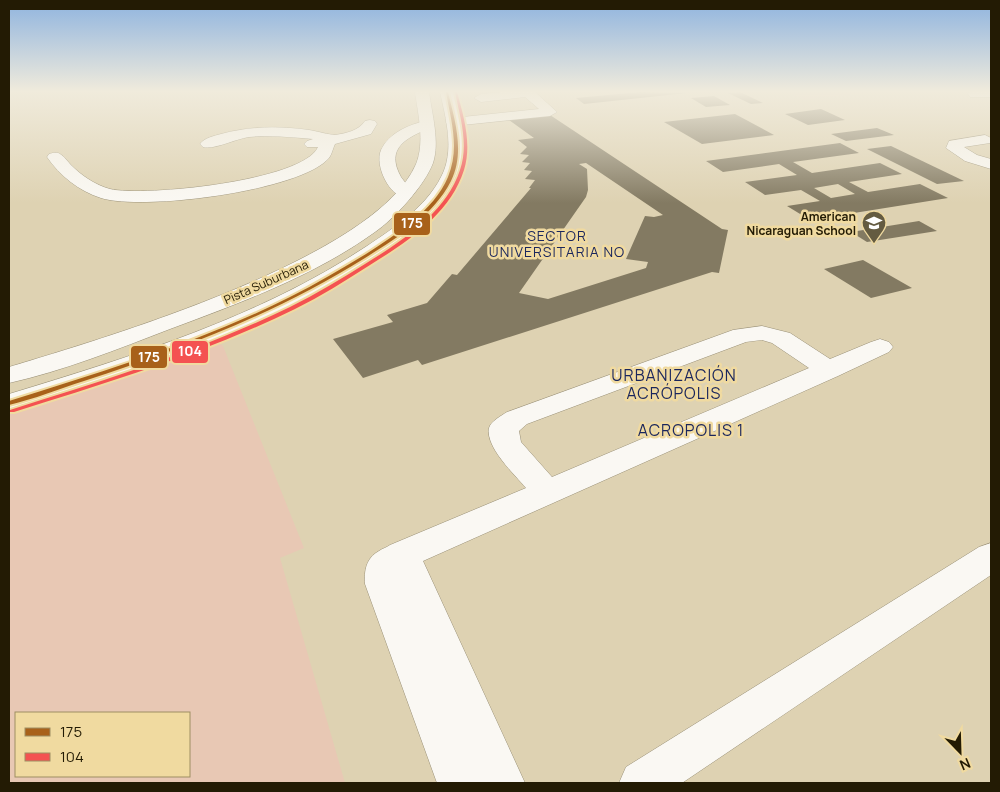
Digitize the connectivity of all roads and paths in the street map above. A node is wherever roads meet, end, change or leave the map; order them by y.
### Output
1 (367, 129) edge
2 (415, 129) edge
3 (426, 129) edge
4 (454, 129) edge
5 (958, 129) edge
6 (988, 141) edge
7 (208, 144) dead end
8 (332, 148) junction
9 (390, 148) junction
10 (294, 150) dead end
11 (370, 152) dead end
12 (55, 157) dead end
13 (991, 164) edge
14 (405, 193) junction
15 (880, 347) dead end
16 (829, 370) junction
17 (9, 375) edge
18 (9, 403) edge
19 (547, 492) junction
20 (402, 554) junction
21 (991, 557) edge
22 (460, 783) edge
23 (502, 783) edge
24 (642, 783) edge

1 - 8 main road
2 - 9 main road
3 - 14 main road, Pista Suburbana
4 - 18 main road, Pista Suburbana
5 - 6 main road
6 - 13 main road
7 - 8 main road
8 - 9 main road
8 - 10 main road
8 - 12 main road
9 - 11 main road
9 - 14 main road
14 - 17 main road, Pista Suburbana
15 - 16 main road
16 - 19 main road
16 - 19 main road
19 - 20 main road
20 - 22 main road
20 - 23 main road
21 - 24 main road

